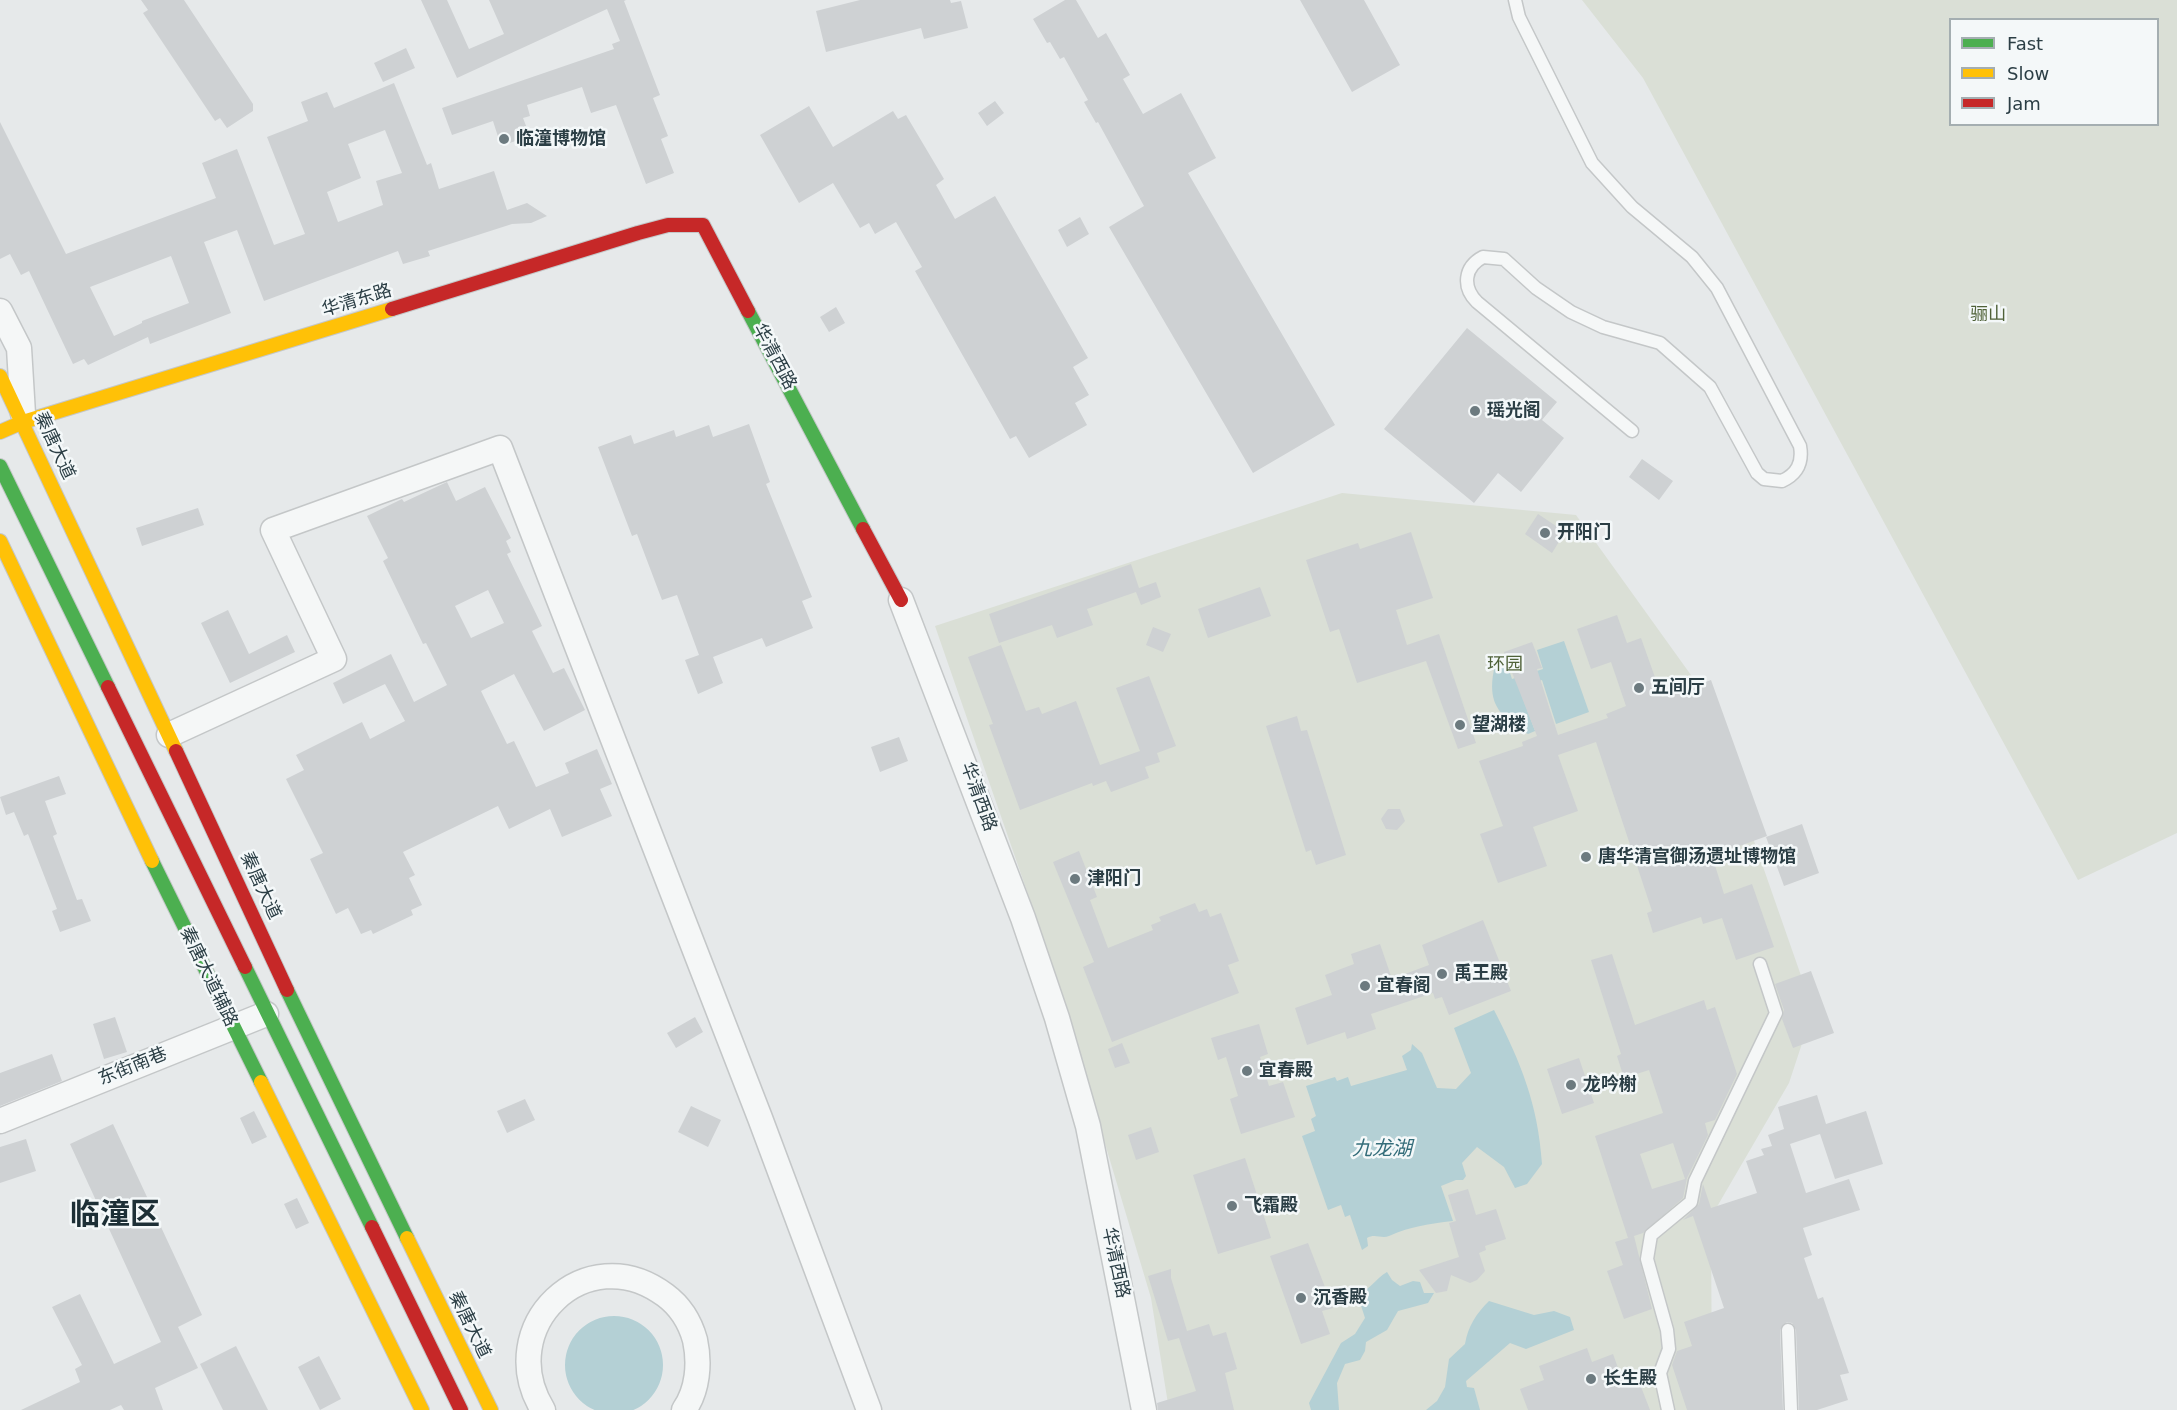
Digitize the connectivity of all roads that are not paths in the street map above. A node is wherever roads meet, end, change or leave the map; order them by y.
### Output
1 (1515, 0) edge
2 (703, 225) joint
3 (0, 311) edge
4 (0, 376) edge
5 (23, 423) junction
6 (1632, 431) dead end
7 (0, 432) edge
8 (0, 466) edge
9 (0, 541) edge
10 (901, 600) joint
11 (169, 735) junction
12 (1760, 964) dead end
13 (266, 1014) junction
14 (233, 1027) junction
15 (0, 1121) edge
16 (1788, 1330) dead end
17 (422, 1410) edge
18 (461, 1410) edge
19 (490, 1410) edge
20 (543, 1410) edge
21 (684, 1410) edge
22 (869, 1410) edge
23 (1144, 1410) edge
24 (1668, 1410) edge
25 (1791, 1410) edge

1 - 6 lane
2 - 5 main road, 华清东路
2 - 10 main road, 华清西路
3 - 5 street
4 - 5 main road, 秦唐大道
5 - 7 main road, 华清东路
5 - 11 main road, 秦唐大道
8 - 13 main road
9 - 14 main road, 秦唐大道辅路
10 - 23 street, 华清西路
11 - 19 main road, 秦唐大道
11 - 22 street
12 - 24 lane
13 - 14 street, 东街南巷
13 - 18 main road
14 - 15 street, 东街南巷
14 - 17 main road, 秦唐大道辅路
16 - 25 lane
20 - 21 street

